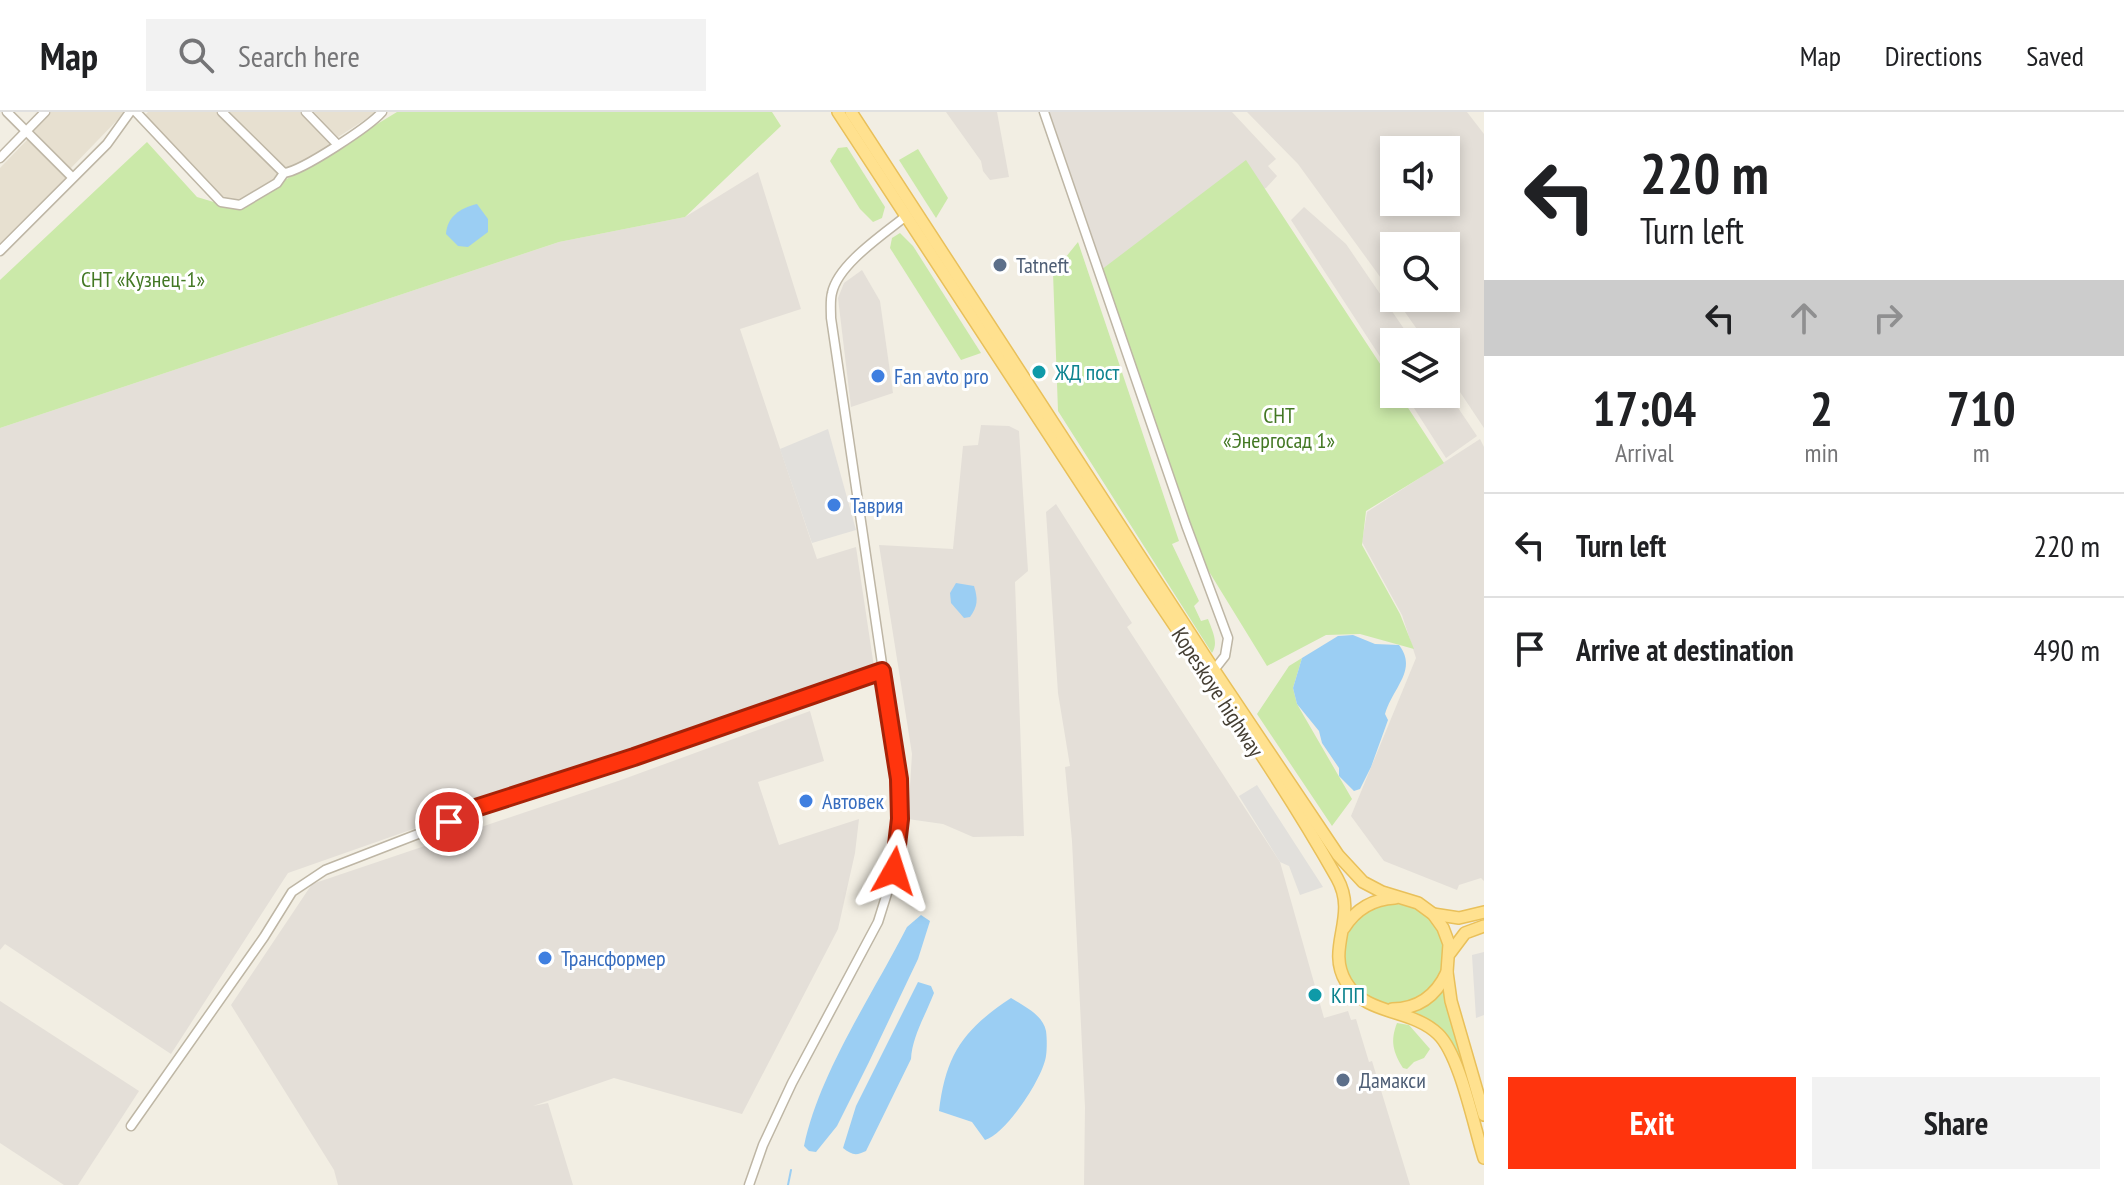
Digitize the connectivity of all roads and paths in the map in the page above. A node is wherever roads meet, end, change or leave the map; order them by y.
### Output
1 (7, 112) edge
2 (45, 112) edge
3 (133, 112) edge
4 (222, 112) edge
5 (306, 112) edge
6 (838, 112) edge
7 (851, 112) edge
8 (1044, 112) edge
9 (382, 113) edge
10 (26, 131) junction
11 (337, 144) junction
12 (0, 158) edge
13 (284, 173) junction
14 (72, 177) junction
15 (910, 213) junction
16 (0, 251) edge
17 (1214, 670) junction
18 (882, 671) junction
19 (1400, 898) junction
20 (1484, 912) edge
21 (1433, 914) junction
22 (1484, 926) edge
23 (1344, 928) junction
24 (1450, 953) junction
25 (1447, 972) junction
26 (1380, 1008) junction
27 (1484, 1115) edge
28 (131, 1126) dead end
29 (1484, 1158) edge
30 (749, 1185) edge

1 - 10 street
2 - 10 street
3 - 13 street
3 - 14 street
4 - 13 street
5 - 11 street
6 - 15 main road, Kopeskoye highway
7 - 15 main road, Kopeskoye highway
8 - 17 street, Kopeskoye highway
9 - 11 street
10 - 12 street
10 - 14 street
11 - 13 street
14 - 16 street
15 - 17 main road, Kopeskoye highway
15 - 18 street
15 - 23 main road, Kopeskoye highway
17 - 19 main road, Kopeskoye highway
18 - 28 street
18 - 30 street
19 - 21 main road, Kopeskoye highway
19 - 23 main road
20 - 21 main road
21 - 24 main road
22 - 24 main road
23 - 26 main road, Kopeskoye highway
24 - 25 main road
25 - 26 main road
25 - 27 main road
26 - 29 main road, Kopeskoye highway

